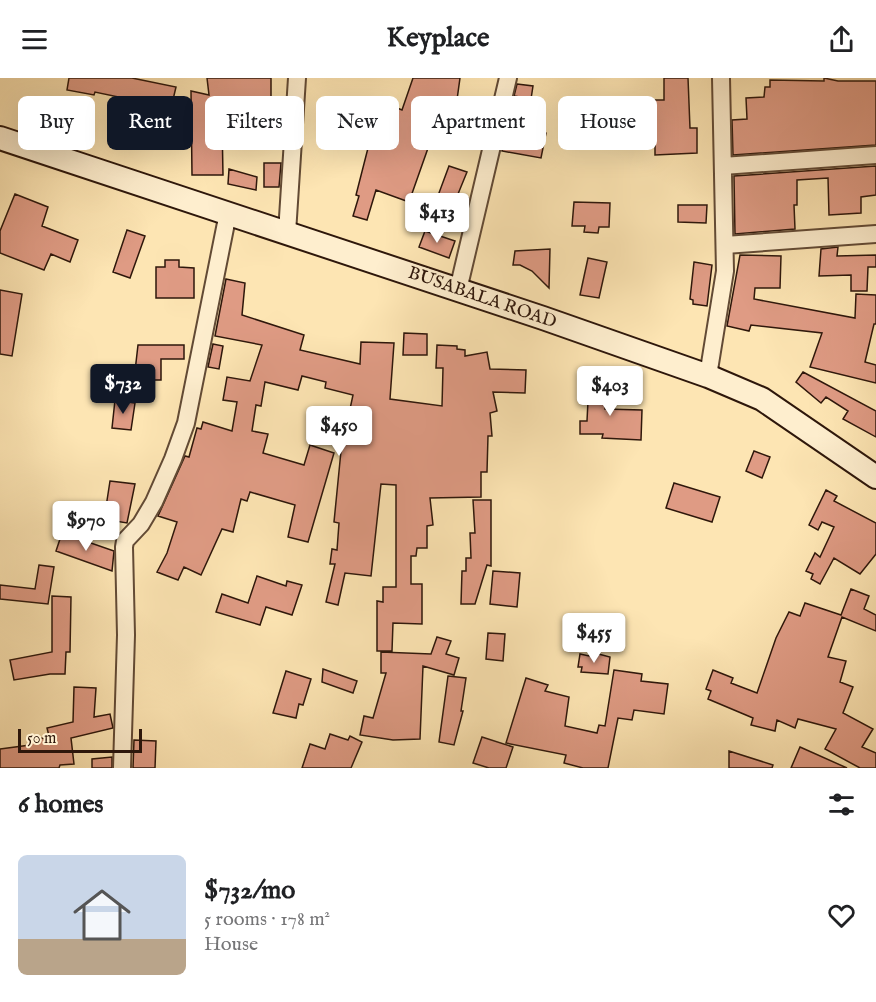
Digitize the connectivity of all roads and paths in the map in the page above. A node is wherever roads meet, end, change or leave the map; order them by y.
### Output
1 (297, 78) edge
2 (508, 78) edge
3 (721, 78) edge
4 (0, 138) edge
5 (876, 155) edge
6 (723, 166) junction
7 (228, 213) junction
8 (287, 233) junction
9 (876, 234) edge
10 (724, 245) junction
11 (458, 290) junction
12 (708, 376) junction
13 (876, 477) edge
14 (122, 768) edge

1 - 8 street
2 - 11 street
3 - 6 street
4 - 7 street, BUSABALA ROAD
5 - 6 street
6 - 10 street
7 - 8 street, BUSABALA ROAD
7 - 14 street
8 - 11 street, BUSABALA ROAD
9 - 10 street
10 - 12 street
11 - 12 street, BUSABALA ROAD
12 - 13 street, BUSABALA ROAD

